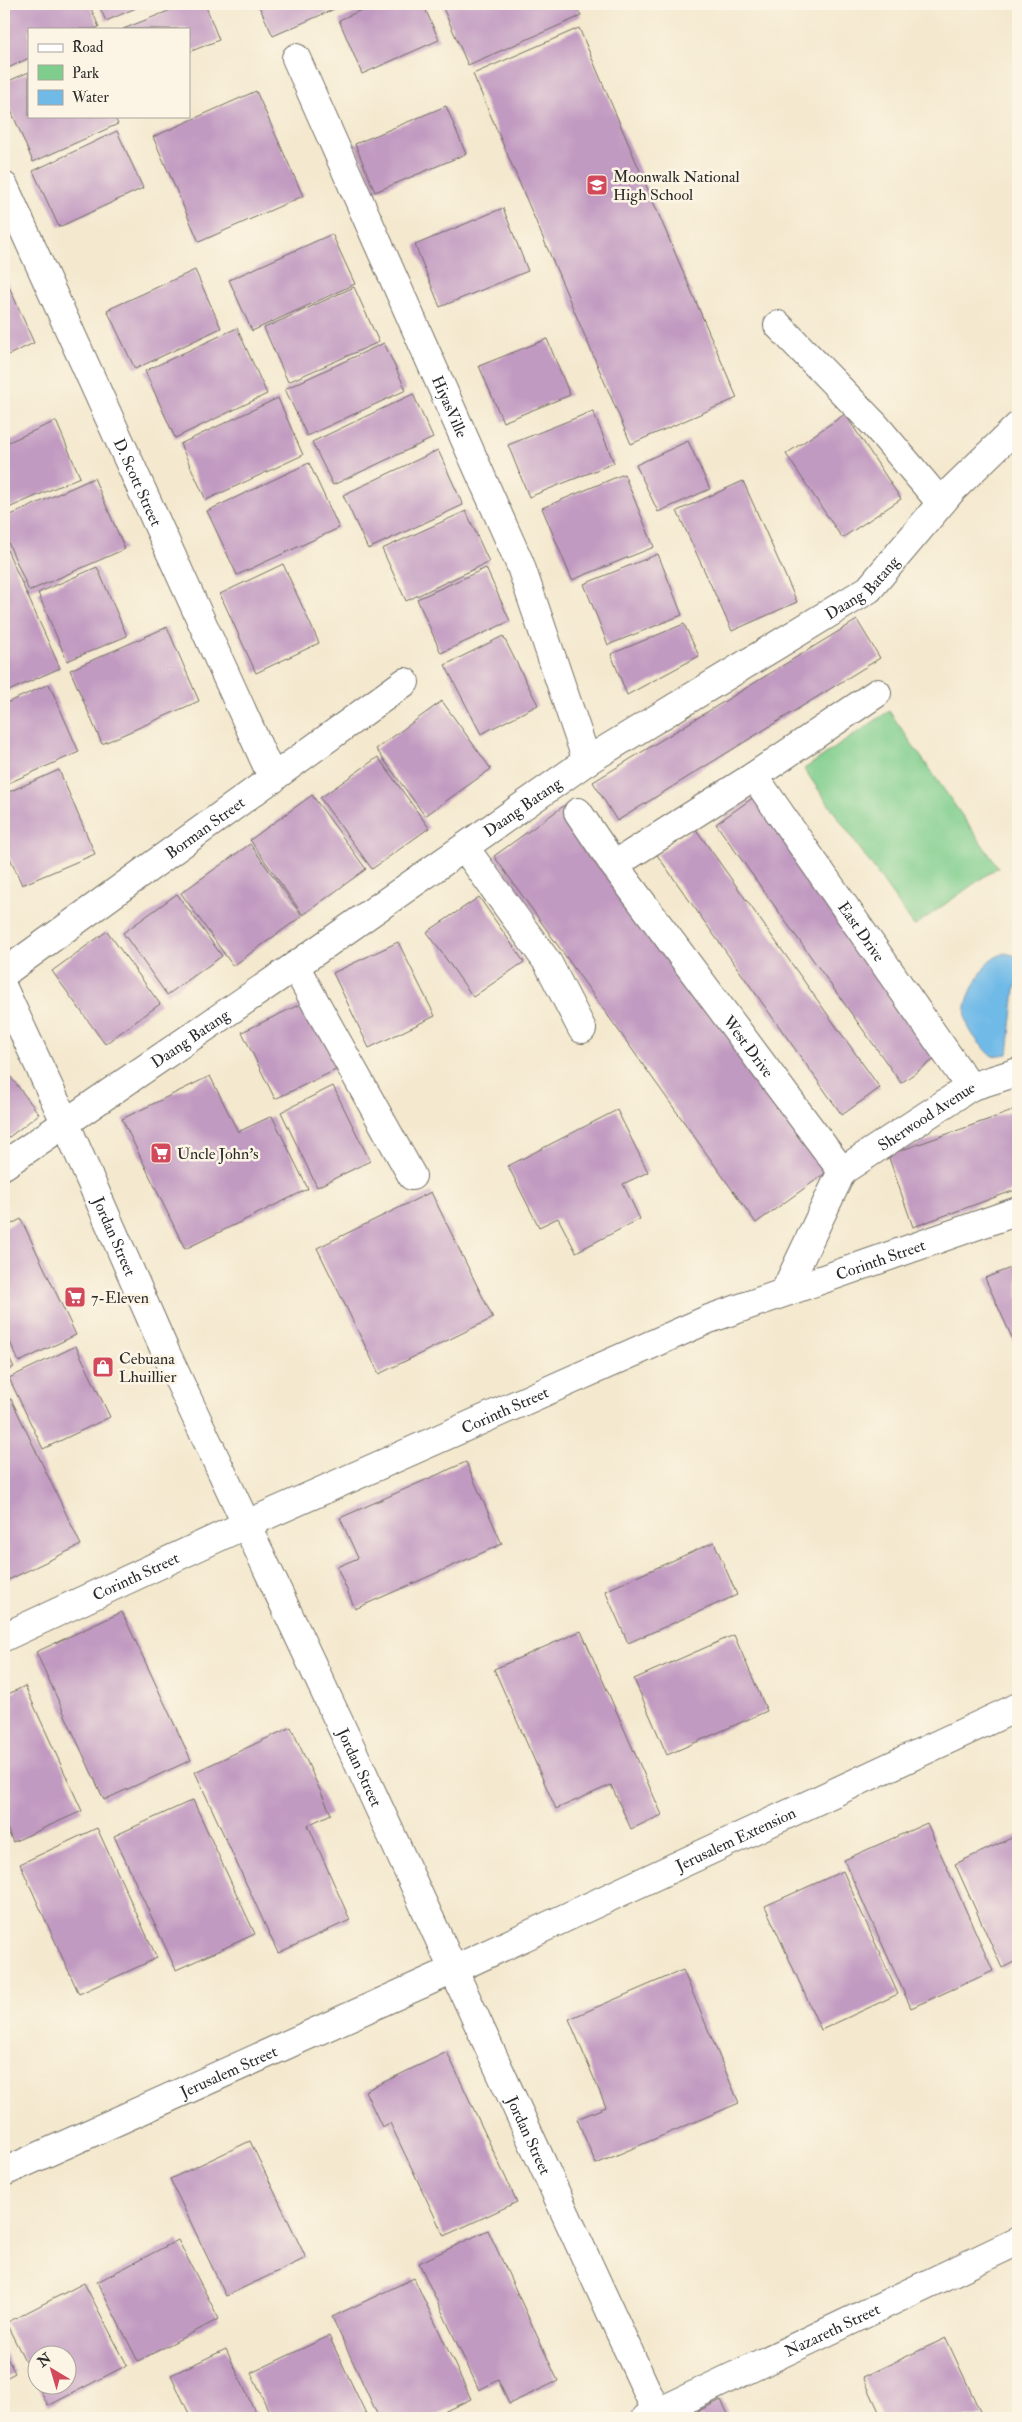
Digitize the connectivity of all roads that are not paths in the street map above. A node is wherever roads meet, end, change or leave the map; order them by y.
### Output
1 (296, 58) dead end
2 (4, 186) edge
3 (778, 325) dead end
4 (1018, 426) edge
5 (942, 503) junction
6 (406, 682) dead end
7 (876, 693) dead end
8 (587, 762) junction
9 (754, 776) junction
10 (273, 779) junction
11 (578, 812) dead end
12 (465, 848) junction
13 (614, 865) junction
14 (295, 966) junction
15 (4, 973) edge
16 (4, 990) edge
17 (582, 1029) dead end
18 (1018, 1072) edge
19 (970, 1087) junction
20 (65, 1122) junction
21 (4, 1165) edge
22 (842, 1171) junction
23 (412, 1176) dead end
24 (1018, 1211) edge
25 (785, 1292) junction
26 (247, 1524) junction
27 (4, 1637) edge
28 (1018, 1707) edge
29 (453, 1970) junction
30 (4, 2172) edge
31 (1018, 2241) edge
32 (651, 2416) edge

1 - 8 street, HiyasVille
2 - 10 street, D. Scott Street
3 - 5 street
4 - 5 street, Daang Batang
5 - 8 street, Daang Batang
6 - 10 street, Borman Street
7 - 9 street
8 - 12 street, Daang Batang
9 - 13 street
9 - 19 street, East Drive
10 - 15 street, Borman Street
11 - 13 street, West Drive
12 - 14 street, Daang Batang
12 - 17 street
13 - 22 street, West Drive
14 - 20 street, Daang Batang
14 - 23 street
16 - 20 street, Jordan Street
18 - 19 street, Sherwood Avenue
19 - 22 street, Sherwood Avenue
20 - 21 street, Daang Batang
20 - 26 street, Jordan Street
22 - 25 street
24 - 25 street, Corinth Street
25 - 26 street, Corinth Street
26 - 27 street, Corinth Street
26 - 29 street, Jordan Street
28 - 29 street, Jerusalem Extension
29 - 30 street, Jerusalem Street
29 - 32 street, Jordan Street
31 - 32 street, Nazareth Street

